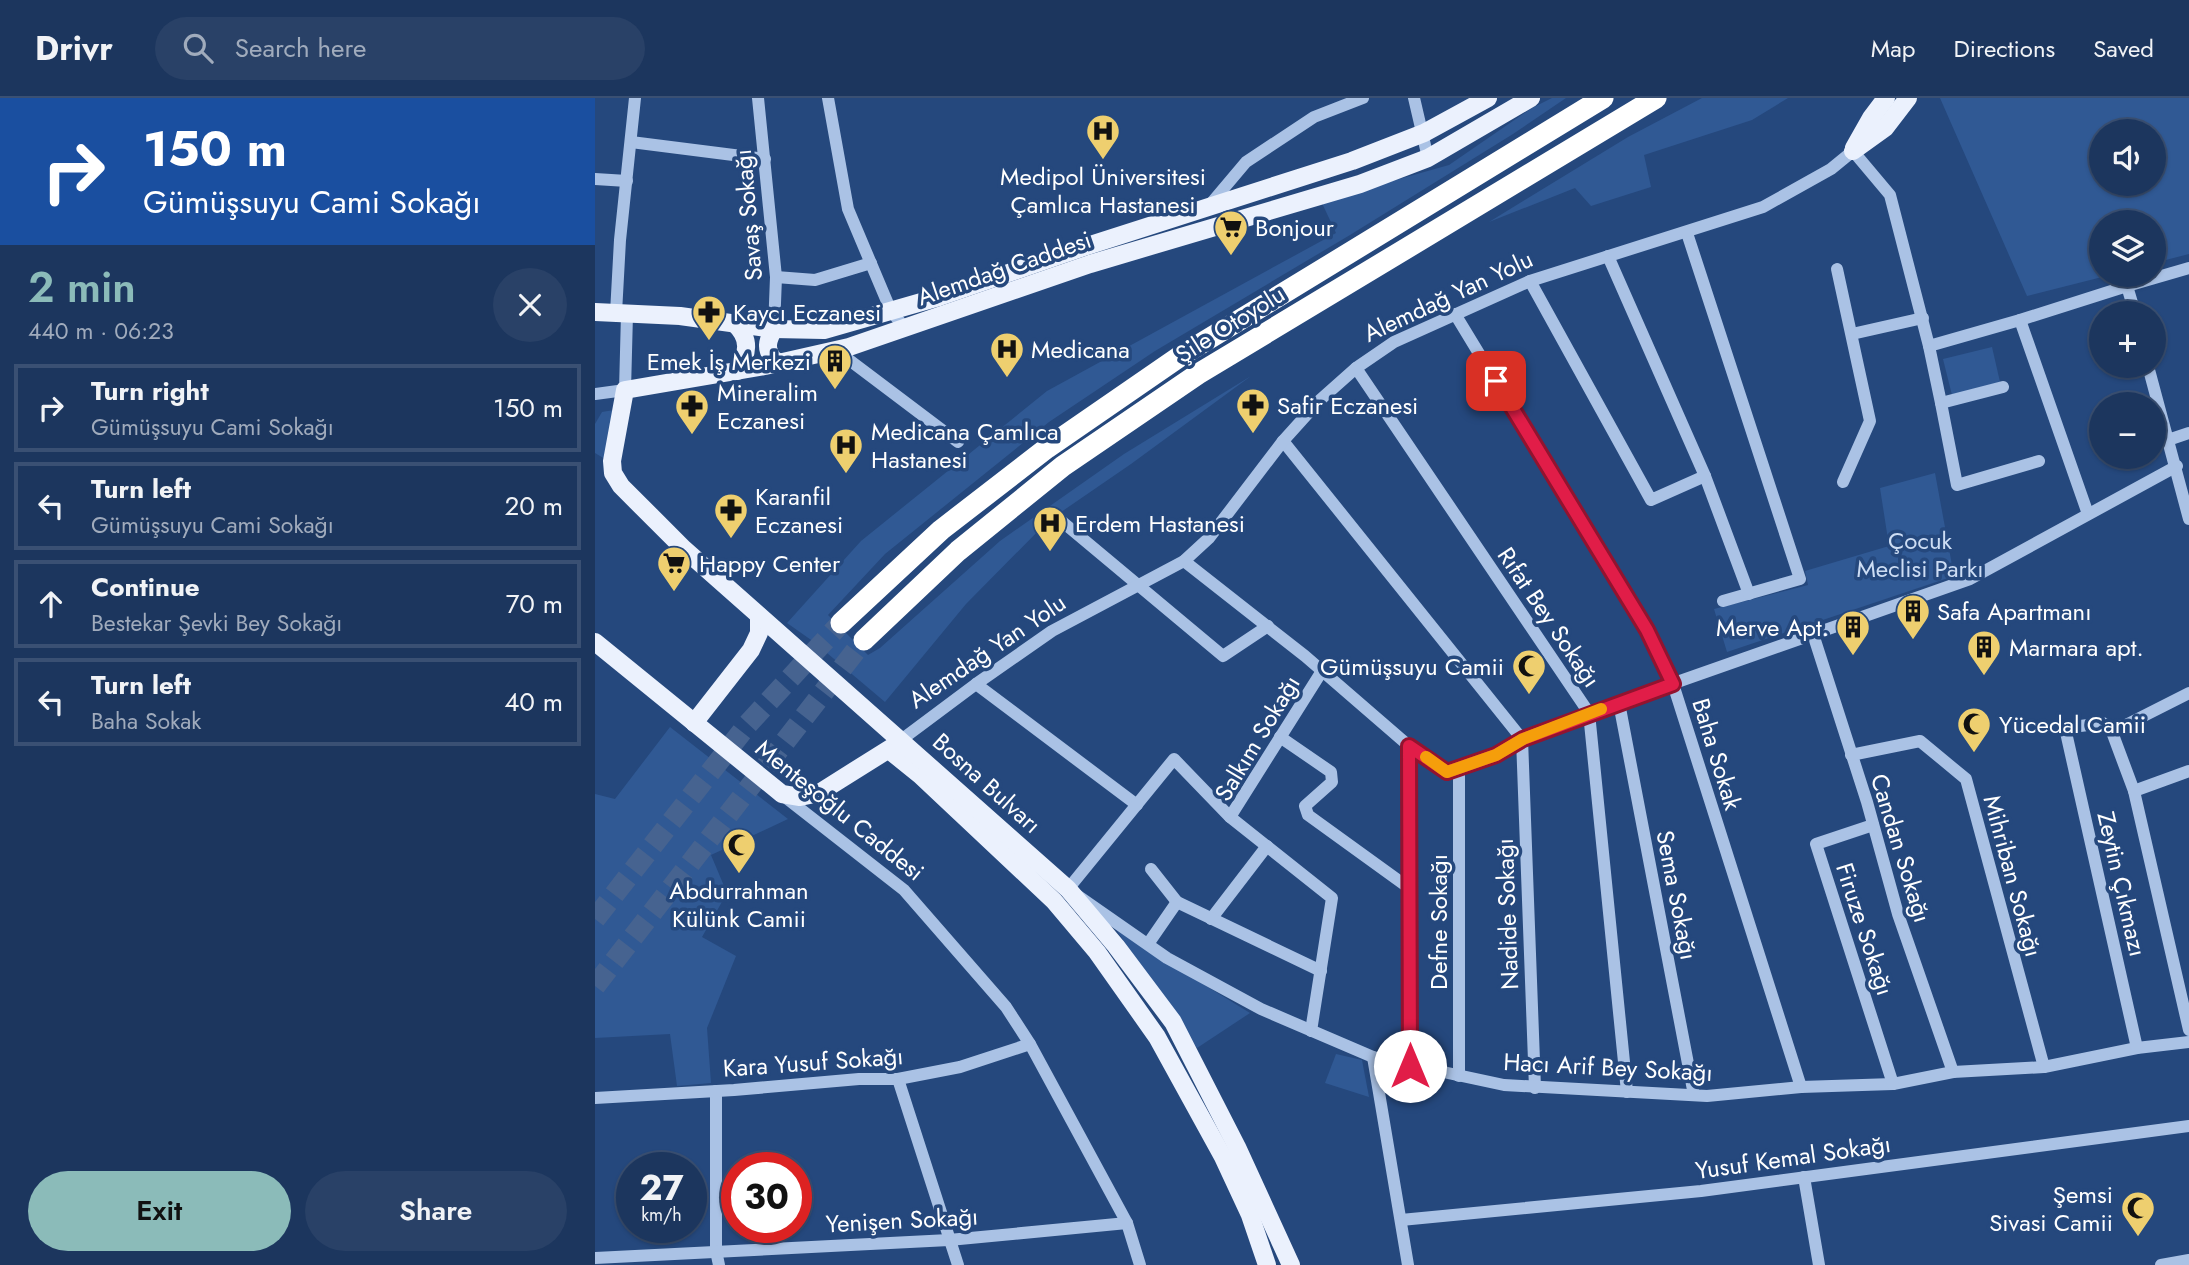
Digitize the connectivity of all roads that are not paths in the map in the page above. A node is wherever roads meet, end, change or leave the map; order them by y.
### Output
1 (635, 98) edge
2 (758, 98) edge
3 (828, 98) edge
4 (1363, 98) edge
5 (1415, 98) edge
6 (1488, 98) edge
7 (1531, 98) edge
8 (1603, 98) edge
9 (1656, 98) edge
10 (1671, 98) edge
11 (1886, 98) edge
12 (1908, 98) edge
13 (1424, 133) junction
14 (631, 142) junction
15 (1576, 146) junction
16 (1853, 151) junction
17 (765, 159) junction
18 (1428, 159) junction
19 (595, 179) edge
20 (627, 181) junction
21 (1206, 210) junction
22 (1687, 233) junction
23 (1608, 256) junction
24 (871, 263) junction
25 (2189, 268) edge
26 (1836, 269) dead end
27 (2166, 275) edge
28 (776, 276) junction
29 (1530, 281) junction
30 (2124, 287) edge
31 (891, 312) junction
32 (595, 313) edge
33 (622, 313) junction
34 (1455, 314) junction
35 (1923, 318) junction
36 (2020, 320) junction
37 (735, 324) junction
38 (904, 327) junction
39 (774, 329) junction
40 (1852, 334) junction
41 (1929, 346) junction
42 (836, 350) junction
43 (781, 363) junction
44 (1356, 368) junction
45 (737, 370) junction
46 (2151, 378) edge
47 (2003, 387) dead end
48 (625, 390) junction
49 (595, 394) edge
50 (1941, 403) junction
51 (2189, 433) edge
52 (2168, 440) junction
53 (1283, 441) junction
54 (958, 442) dead end
55 (2039, 461) dead end
56 (2177, 466) junction
57 (1705, 476) junction
58 (1843, 481) dead end
59 (2088, 514) junction
60 (1059, 519) dead end
61 (2189, 519) edge
62 (1184, 561) junction
63 (1138, 586) junction
64 (1749, 594) junction
65 (1723, 601) dead end
66 (759, 616) junction
67 (841, 623) tunnel mouth
68 (1268, 626) junction
69 (1812, 634) junction
70 (864, 640) tunnel mouth
71 (595, 642) edge
72 (1322, 671) junction
73 (976, 684) junction
74 (1673, 684) junction
75 (2189, 693) edge
76 (1619, 703) junction
77 (1590, 713) junction
78 (694, 723) junction
79 (2112, 732) junction
80 (1280, 737) junction
81 (1523, 739) junction
82 (895, 745) junction
83 (1409, 746) junction
84 (1851, 755) junction
85 (1459, 768) junction
86 (2189, 771) edge
87 (2134, 791) junction
88 (819, 793) junction
89 (782, 794) junction
90 (1137, 805) junction
91 (1230, 817) junction
92 (816, 821) junction
93 (1873, 825) junction
94 (1267, 846) junction
95 (1151, 869) dead end
96 (1409, 888) junction
97 (1068, 889) junction
98 (1177, 902) junction
99 (1211, 919) junction
100 (1148, 944) junction
101 (1321, 971) junction
102 (2189, 1030) edge
103 (1311, 1031) junction
104 (2189, 1042) edge
105 (1030, 1044) junction
106 (2137, 1048) junction
107 (1373, 1057) junction
108 (1410, 1066) junction
109 (2044, 1067) junction
110 (1953, 1072) junction
111 (1459, 1076) junction
112 (898, 1079) junction
113 (1893, 1084) junction
114 (1801, 1087) junction
115 (1535, 1088) junction
116 (716, 1091) junction
117 (1627, 1092) junction
118 (1694, 1095) junction
119 (595, 1098) edge
120 (2189, 1126) edge
121 (1804, 1177) junction
122 (1401, 1220) junction
123 (1127, 1223) junction
124 (949, 1240) junction
125 (716, 1251) junction
126 (595, 1258) edge
127 (2189, 1260) edge
128 (719, 1265) edge
129 (958, 1265) edge
130 (1140, 1265) edge
131 (1267, 1265) edge
132 (1291, 1265) edge
133 (1408, 1265) edge
134 (1819, 1265) edge
135 (2161, 1265) edge

1 - 14 street
2 - 17 street, Savaş Sokağı
3 - 24 street
4 - 21 street
5 - 13 street
6 - 13 main road, Alemdağ Caddesi
7 - 18 main road, Alemdağ Caddesi
8 - 67 highway, Şile Otoyolu
9 - 15 highway, Şile Otoyolu
10 - 15 highway
11 - 16 main road
12 - 16 main road
13 - 18 street
13 - 21 main road, Alemdağ Caddesi
14 - 17 street
14 - 20 street
15 - 70 highway, Şile Otoyolu
16 - 22 street, Alemdağ Yan Yolu
16 - 35 street
17 - 28 street, Savaş Sokağı
18 - 38 main road, Alemdağ Caddesi
19 - 20 street
20 - 33 street
21 - 31 main road, Alemdağ Caddesi
22 - 23 street, Alemdağ Yan Yolu
22 - 64 street
23 - 29 street, Alemdağ Yan Yolu
23 - 57 street
24 - 28 street
24 - 31 street
25 - 27 street
26 - 40 street
28 - 39 street, Savaş Sokağı
29 - 34 street, Alemdağ Yan Yolu
29 - 57 street
30 - 36 street
31 - 38 street
31 - 39 main road, Alemdağ Caddesi
32 - 33 main road, Alemdağ Caddesi
33 - 37 main road, Alemdağ Caddesi
33 - 48 street
34 - 44 street, Alemdağ Yan Yolu
34 - 74 street, Baha Sokak
35 - 40 street
35 - 41 street
36 - 41 street
36 - 59 street
37 - 39 main road, Alemdağ Caddesi
37 - 45 main road
38 - 42 main road, Alemdağ Caddesi
39 - 43 main road
40 - 58 street
41 - 50 street
42 - 43 main road, Alemdağ Caddesi
42 - 54 street
43 - 45 main road, Alemdağ Caddesi
44 - 53 street, Alemdağ Yan Yolu
44 - 77 street, Rıfat Bey Sokağı
45 - 48 main road, Alemdağ Caddesi
46 - 52 street
47 - 50 street
48 - 49 street, Alemdağ Caddesi
48 - 66 main road, Bosna Bulvarı
50 - 55 street
51 - 52 street
52 - 56 street
53 - 62 street, Alemdağ Yan Yolu
53 - 81 street
56 - 59 street
56 - 61 street
57 - 64 street
59 - 69 street
60 - 63 street
62 - 63 street, Alemdağ Yan Yolu
62 - 68 street
63 - 68 street
63 - 73 street, Alemdağ Yan Yolu
64 - 65 street
66 - 78 main road
66 - 82 main road, Bosna Bulvarı
68 - 72 street
69 - 74 street
69 - 84 street, Candan Sokağı
71 - 78 main road, Menteşoğlu Caddesi
72 - 80 street, Salkım Sokağı
72 - 83 street
73 - 82 street, Alemdağ Yan Yolu
73 - 90 street
74 - 76 street
74 - 114 street, Baha Sokak
75 - 79 street
76 - 77 street
76 - 118 street, Sema Sokağı
77 - 81 street
77 - 117 street, Rıfat Bey Sokağı
78 - 89 main road, Menteşoğlu Caddesi
79 - 87 street
79 - 106 street, Zeytin Çıkmazı
80 - 91 street, Salkım Sokağı
80 - 96 street
81 - 85 street
81 - 115 street, Nadide Sokağı
82 - 88 main road
82 - 97 main road, Bosna Bulvarı
82 - 131 main road, Bosna Bulvarı
83 - 85 street
83 - 96 street
84 - 93 street, Candan Sokağı
84 - 109 street, Mihriban Sokağı
85 - 111 street, Defne Sokağı
86 - 87 street
87 - 102 street
88 - 89 main road
88 - 92 street
89 - 92 street, Menteşoğlu Caddesi
90 - 91 street
90 - 97 street
91 - 94 street, Salkım Sokağı
92 - 105 street, Menteşoğlu Caddesi
93 - 110 street, Candan Sokağı
93 - 113 street, Firuze Sokağı
94 - 99 street
94 - 101 street, Salkım Sokağı
95 - 98 street
96 - 108 street
97 - 100 street, Hacı Arif Bey Sokağı
97 - 132 main road, Bosna Bulvarı
98 - 99 street
98 - 100 street
99 - 101 street
100 - 103 street, Hacı Arif Bey Sokağı
101 - 103 street, Salkım Sokağı
103 - 107 street, Hacı Arif Bey Sokağı
104 - 106 street, Hacı Arif Bey Sokağı
105 - 112 street, Kara Yusuf Sokağı
105 - 123 street, Menteşoğlu Caddesi
106 - 109 street, Hacı Arif Bey Sokağı
107 - 108 street, Hacı Arif Bey Sokağı
107 - 122 street
108 - 111 street, Hacı Arif Bey Sokağı
109 - 110 street, Hacı Arif Bey Sokağı
110 - 113 street, Hacı Arif Bey Sokağı
111 - 115 street, Hacı Arif Bey Sokağı
112 - 116 street, Kara Yusuf Sokağı
112 - 124 street
113 - 114 street, Hacı Arif Bey Sokağı
114 - 118 street, Hacı Arif Bey Sokağı
115 - 117 street, Hacı Arif Bey Sokağı
116 - 119 street, Kara Yusuf Sokağı
116 - 125 street
117 - 118 street, Hacı Arif Bey Sokağı
120 - 121 street, Yusuf Kemal Sokağı
121 - 122 street, Yusuf Kemal Sokağı
121 - 134 street
122 - 133 street
123 - 124 street, Yenişen Sokağı
123 - 130 street, Menteşoğlu Caddesi
124 - 125 street, Yenişen Sokağı
124 - 129 street
125 - 126 street, Yenişen Sokağı
125 - 128 street
127 - 135 street

